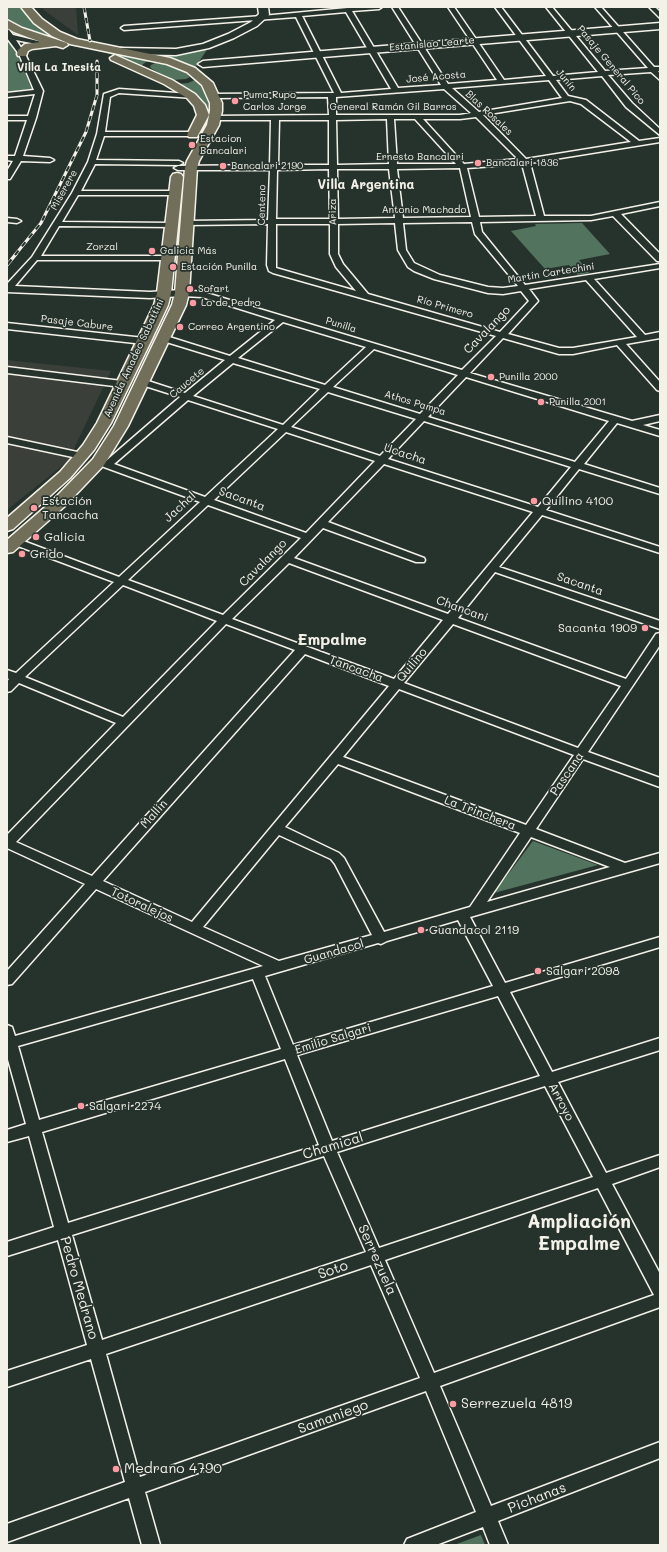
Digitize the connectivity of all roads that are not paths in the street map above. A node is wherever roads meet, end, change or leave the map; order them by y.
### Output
1 (26, 7) edge
2 (263, 7) edge
3 (378, 7) edge
4 (395, 7) edge
5 (451, 7) edge
6 (498, 7) edge
7 (549, 7) edge
8 (598, 7) edge
9 (652, 7) edge
10 (348, 10) junction
11 (298, 15) junction
12 (660, 16) edge
13 (262, 18) junction
14 (7, 23) edge
15 (660, 26) edge
16 (124, 28) dead end
17 (617, 29) junction
18 (7, 31) edge
19 (572, 33) junction
20 (231, 36) junction
21 (9, 37) edge
22 (521, 37) junction
23 (474, 41) junction
24 (47, 44) junction
25 (62, 45) junction
26 (420, 45) junction
27 (372, 49) junction
28 (121, 51) junction
29 (22, 54) junction
30 (318, 54) junction
31 (170, 61) junction
32 (201, 69) junction
33 (656, 69) edge
34 (147, 72) junction
35 (604, 73) junction
36 (551, 78) junction
37 (660, 78) edge
38 (168, 82) junction
39 (502, 82) junction
40 (446, 86) junction
41 (39, 91) junction
42 (396, 91) junction
43 (7, 95) edge
44 (335, 95) junction
45 (190, 96) junction
46 (213, 96) junction
47 (569, 99) junction
48 (478, 115) junction
49 (332, 117) junction
50 (390, 117) junction
51 (417, 117) junction
52 (7, 118) edge
53 (32, 118) junction
54 (215, 118) junction
55 (275, 118) junction
56 (660, 132) edge
57 (101, 134) junction
58 (194, 134) junction
59 (660, 140) edge
60 (638, 144) junction
61 (7, 158) edge
62 (18, 159) junction
63 (50, 160) dead end
64 (525, 161) junction
65 (92, 162) junction
66 (179, 166) junction
67 (393, 167) junction
68 (463, 167) junction
69 (191, 168) junction
70 (273, 168) junction
71 (333, 168) junction
72 (7, 177) edge
73 (76, 193) junction
74 (176, 193) junction
75 (660, 204) edge
76 (616, 214) junction
77 (541, 219) junction
78 (7, 220) edge
79 (17, 220) dead end
80 (398, 220) junction
81 (475, 220) junction
82 (333, 221) junction
83 (272, 222) junction
84 (186, 223) junction
85 (57, 224) junction
86 (172, 225) junction
87 (35, 258) junction
88 (169, 258) junction
89 (660, 259) edge
90 (660, 266) edge
91 (272, 269) joint
92 (589, 278) junction
93 (525, 288) junction
94 (8, 289) edge
95 (164, 293) junction
96 (182, 293) junction
97 (364, 295) junction
98 (281, 319) junction
99 (7, 326) edge
100 (501, 335) junction
101 (660, 335) edge
102 (164, 338) junction
103 (643, 338) junction
104 (144, 341) junction
105 (620, 343) junction
106 (372, 346) junction
107 (233, 358) junction
108 (7, 370) edge
109 (463, 374) junction
110 (142, 382) junction
111 (122, 384) junction
112 (327, 388) junction
113 (660, 388) edge
114 (187, 396) junction
115 (422, 417) junction
116 (660, 418) edge
117 (615, 420) junction
118 (630, 424) junction
119 (284, 428) junction
120 (660, 433) edge
121 (7, 440) edge
122 (82, 456) junction
123 (381, 460) junction
124 (103, 464) junction
125 (578, 465) junction
126 (660, 491) edge
127 (207, 500) junction
128 (540, 511) junction
129 (320, 523) junction
130 (7, 526) edge
131 (307, 537) junction
132 (9, 542) edge
133 (660, 550) edge
134 (287, 559) junction
135 (420, 560) dead end
136 (493, 568) junction
137 (120, 581) junction
138 (451, 619) junction
139 (224, 620) junction
140 (660, 625) edge
141 (660, 637) edge
142 (303, 649) junction
143 (12, 676) edge
144 (397, 684) junction
145 (628, 684) junction
146 (7, 688) edge
147 (124, 722) junction
148 (581, 753) junction
149 (335, 758) junction
150 (660, 782) edge
151 (276, 829) junction
152 (528, 831) junction
153 (7, 843) edge
154 (660, 858) edge
155 (625, 868) junction
156 (94, 883) junction
157 (468, 913) junction
158 (194, 929) junction
159 (380, 938) junction
160 (660, 942) edge
161 (278, 967) junction
162 (257, 973) junction
163 (7, 980) edge
164 (501, 989) junction
165 (8, 1040) edge
166 (660, 1044) edge
167 (288, 1052) junction
168 (548, 1079) junction
169 (35, 1128) junction
170 (7, 1136) edge
171 (328, 1148) junction
172 (660, 1161) edge
173 (602, 1180) junction
174 (63, 1231) junction
175 (7, 1249) edge
176 (375, 1256) junction
177 (660, 1290) edge
178 (660, 1300) edge
179 (96, 1349) junction
180 (7, 1379) edge
181 (430, 1382) junction
182 (660, 1450) edge
183 (135, 1487) junction
184 (487, 1517) junction
185 (7, 1533) edge
186 (151, 1545) edge
187 (413, 1545) edge
188 (499, 1545) edge

1 - 28 main road, Avenida Amadeo Sabattini
2 - 13 main road
3 - 10 street
4 - 26 street, Blas Rosales
5 - 23 street
6 - 22 street, Junín
7 - 19 street, Pasaje General Pico
8 - 17 street
9 - 12 street
10 - 11 street
10 - 27 street
11 - 13 street
11 - 30 street, Ariza
13 - 16 street
13 - 20 main road
14 - 25 main road, Avenida Amadeo Sabattini
15 - 17 main road, Estanislao Learte
17 - 19 main road, Estanislao Learte
17 - 33 street
18 - 21 street
19 - 22 main road, Estanislao Learte
19 - 35 street, Pasaje General Pico
20 - 28 main road
20 - 32 main road
21 - 24 street
21 - 29 street
22 - 23 main road, Estanislao Learte
22 - 36 street, Junín
23 - 26 main road, Estanislao Learte
23 - 39 street
24 - 25 main road
24 - 29 main road
25 - 34 main road, Avenida Amadeo Sabattini
26 - 27 main road, Estanislao Learte
26 - 40 street, Blas Rosales
27 - 30 main road, Estanislao Learte
27 - 42 street
28 - 31 main road, Avenida Amadeo Sabattini
29 - 41 street
30 - 32 main road, Estanislao Learte
30 - 44 street, Ariza
31 - 32 main road, Avenida Amadeo Sabattini
31 - 34 main road
32 - 38 main road
32 - 46 main road, Avenida Amadeo Sabattini
33 - 35 street, José Acosta
33 - 37 street
34 - 38 main road, Avenida Amadeo Sabattini
35 - 36 street, José Acosta
35 - 56 street, Pasaje General Pico
36 - 39 street, José Acosta
36 - 47 street, Junín
38 - 45 main road, Avenida Amadeo Sabattini
39 - 40 street, José Acosta
40 - 42 street, José Acosta
40 - 48 street, Blas Rosales
41 - 43 street
41 - 53 street
42 - 44 street, José Acosta
44 - 46 street, José Acosta
44 - 49 street, Ariza
45 - 57 street, Miserere
45 - 58 main road, Avenida Amadeo Sabattini
46 - 54 main road, Avenida Amadeo Sabattini
47 - 48 street, General Ramón Gil Barros
47 - 60 street, Junín
48 - 51 street, General Ramón Gil Barros
48 - 64 street, Blas Rosales
49 - 50 street, General Ramón Gil Barros
49 - 55 street, General Ramón Gil Barros
49 - 71 street, Ariza
50 - 51 street, General Ramón Gil Barros
50 - 67 street, Martín Cartechini
51 - 68 street
52 - 53 street
53 - 62 street
54 - 55 street, General Ramón Gil Barros
54 - 69 main road, Avenida Amadeo Sabattini
55 - 70 street, Centeno
57 - 58 street
57 - 65 street, Miserere
58 - 66 main road, Avenida Amadeo Sabattini
59 - 60 street, Ernesto Bancalari
60 - 64 street, Ernesto Bancalari
61 - 62 street
62 - 63 street
62 - 72 street
64 - 68 street, Ernesto Bancalari
64 - 77 street, Blas Rosales
65 - 66 street, Ernesto Bancalari
65 - 73 street, Miserere
66 - 69 street, Ernesto Bancalari
66 - 74 main road, Avenida Amadeo Sabattini
67 - 68 street, Ernesto Bancalari
67 - 71 street, Ernesto Bancalari
67 - 80 street, Martín Cartechini
68 - 81 street
69 - 70 street, Ernesto Bancalari
69 - 84 main road, Avenida Amadeo Sabattini
70 - 71 street, Ernesto Bancalari
70 - 83 street, Centeno
71 - 82 street, Ariza
73 - 74 street
73 - 85 street, Miserere
74 - 86 main road, Avenida Amadeo Sabattini
75 - 76 street, Antonio Machado
76 - 77 street, Antonio Machado
76 - 89 street
77 - 81 street, Antonio Machado
78 - 79 street
80 - 81 street, Antonio Machado
80 - 82 street, Antonio Machado
80 - 93 street, Martín Cartechini
81 - 93 street
82 - 83 street, Antonio Machado
82 - 97 street, Ariza
83 - 84 street, Antonio Machado
83 - 91 street, Centeno
84 - 96 main road, Avenida Amadeo Sabattini
85 - 86 street
85 - 87 street, Miserere
86 - 88 main road, Avenida Amadeo Sabattini
87 - 88 street, Zorzal
87 - 94 street, Miserere
88 - 95 main road, Avenida Amadeo Sabattini
90 - 92 street, Martín Cartechini
91 - 97 street, Río Primero
92 - 93 street, Martín Cartechini
92 - 103 street
93 - 100 street, Cavalango
94 - 95 street, Punilla
95 - 96 street, Punilla
95 - 104 main road, Avenida Amadeo Sabattini
96 - 98 street, Punilla
96 - 102 main road, Avenida Amadeo Sabattini
97 - 100 street, Río Primero
98 - 106 street, Punilla
98 - 107 street, Caucete
99 - 104 street, Pasaje Cabure
100 - 105 street, Río Primero
100 - 109 street, Cavalango
101 - 103 street, Río Primero
102 - 107 street, Athos Pampa
102 - 110 main road, Avenida Amadeo Sabattini
103 - 105 street, Río Primero
104 - 111 main road, Avenida Amadeo Sabattini
105 - 113 street
106 - 109 street, Punilla
106 - 112 street, Jachal
107 - 112 street, Athos Pampa
107 - 114 street, Caucete
108 - 111 street
109 - 115 street, Cavalango
109 - 117 street, Punilla
110 - 114 street, Ucacha
110 - 124 main road, Avenida Amadeo Sabattini
111 - 122 main road, Avenida Amadeo Sabattini
112 - 115 street, Athos Pampa
112 - 119 street, Jachal
114 - 119 street, Ucacha
114 - 124 street, Caucete
115 - 123 street, Cavalango
115 - 125 street, Athos Pampa
116 - 118 street
117 - 118 street, Punilla
117 - 125 street, Quilino
118 - 120 street, Punilla
119 - 123 street, Ucacha
119 - 127 street, Jachal
121 - 122 street
122 - 130 main road, Avenida Amadeo Sabattini
123 - 128 street, Ucacha
123 - 129 street, Cavalango
124 - 127 street, Sacanta
124 - 132 main road, Avenida Amadeo Sabattini
125 - 126 street, Athos Pampa
125 - 128 street, Quilino
127 - 131 street, Sacanta
127 - 137 street, Jachal
128 - 133 street, Ucacha
128 - 136 street, Quilino
129 - 131 street, Cavalango
129 - 135 street
131 - 134 street, Cavalango
132 - 137 street, Tancacha
134 - 138 street, Chancani
134 - 139 street, Cavalango
136 - 138 street, Quilino
136 - 140 street, Sacanta
137 - 139 street, Tancacha
137 - 143 street, Jachal
138 - 144 street, Quilino
138 - 145 street, Chancani
139 - 142 street, Tancacha
139 - 147 street, Cavalango
141 - 145 street, Pascana
142 - 144 street, Tancacha
142 - 156 street, Mallín
143 - 146 street, Jachal
143 - 147 street
144 - 148 street, Tancacha
144 - 149 street, Quilino
145 - 148 street, Pascana
147 - 153 street, Cavalango
148 - 150 street, Tancacha
148 - 152 street, Pascana
149 - 151 street, Quilino
149 - 152 street, La Trinchera
151 - 158 street, Quilino
151 - 159 street
152 - 155 street, La Trinchera
152 - 157 street, Pascana
153 - 156 street, Totoralejos
154 - 155 street, Guandacol
155 - 157 street, Guandacol
156 - 158 street, Totoralejos
156 - 163 street, Mallín
157 - 159 street, Guandacol
157 - 164 street, Arroyo
158 - 161 street, Totoralejos
159 - 161 street, Guandacol
160 - 164 street, Emilio Salgari
161 - 162 street, Guandacol
162 - 165 street, Guandacol
162 - 167 street, Serrezuela
164 - 167 street, Emilio Salgari
164 - 168 street, Arroyo
165 - 169 street, Pedro Medrano
166 - 168 street, Chamical
167 - 169 street, Emilio Salgari
167 - 171 street, Serrezuela
168 - 171 street, Chamical
168 - 173 street, Arroyo
169 - 170 street, Emilio Salgari
169 - 174 street, Pedro Medrano
171 - 174 street, Chamical
171 - 176 street, Serrezuela
172 - 173 street, Soto
173 - 176 street, Soto
173 - 177 street, Arroyo
174 - 175 street, Chamical
174 - 179 street, Pedro Medrano
176 - 179 street, Soto
176 - 181 street, Serrezuela
178 - 181 street, Samaniego
179 - 180 street, Soto
179 - 183 street, Pedro Medrano
181 - 183 street, Samaniego
181 - 184 street, Serrezuela
182 - 184 street, Pichanas
183 - 185 street, Samaniego
183 - 186 street, Pedro Medrano
184 - 187 street, Pichanas
184 - 188 street, Serrezuela

